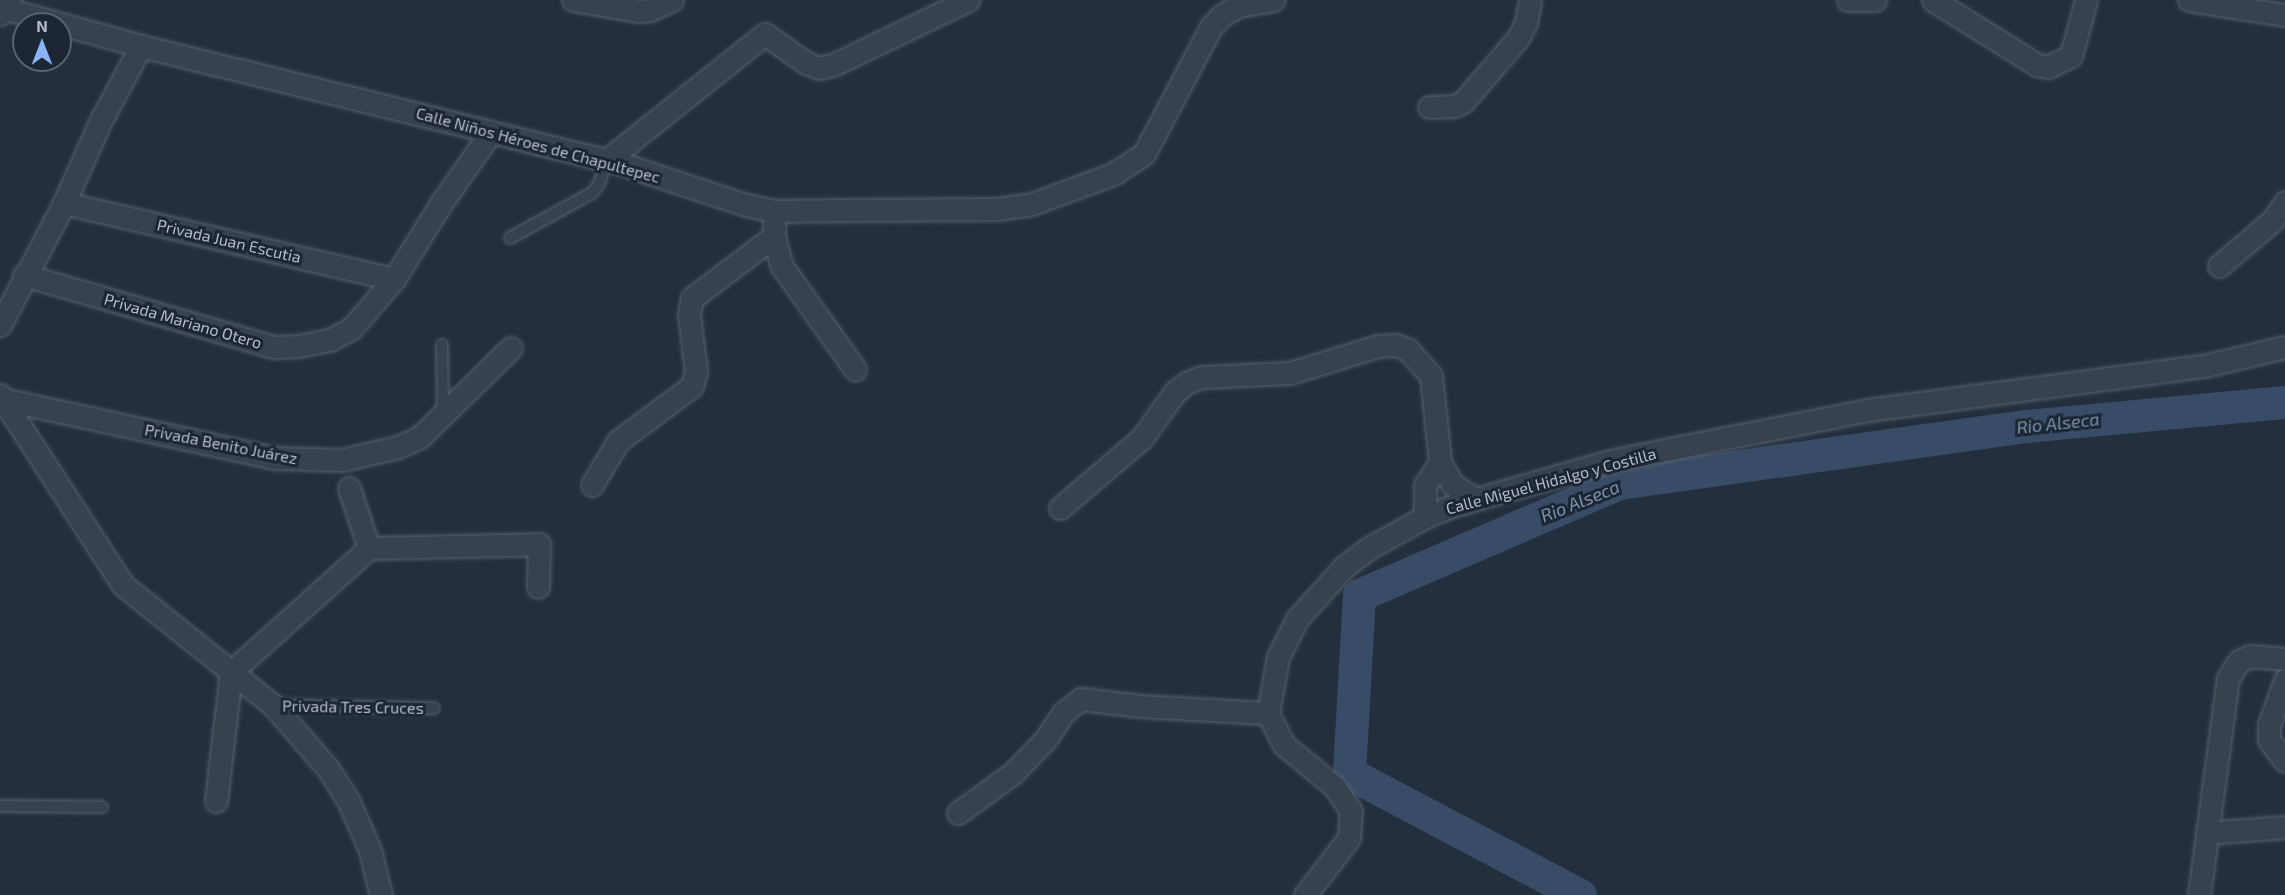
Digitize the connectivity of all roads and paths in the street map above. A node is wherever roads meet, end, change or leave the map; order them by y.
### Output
1 (573, 0) edge
2 (672, 0) edge
3 (968, 0) edge
4 (1273, 0) edge
5 (1530, 0) edge
6 (1848, 0) edge
7 (1875, 0) edge
8 (1933, 0) edge
9 (2086, 0) edge
10 (2189, 0) edge
11 (4, 6) edge
12 (2285, 15) edge
13 (141, 46) junction
14 (1428, 107) dead end
15 (491, 132) junction
16 (607, 160) junction
17 (2285, 202) edge
18 (64, 203) junction
19 (774, 210) junction
20 (774, 236) junction
21 (510, 237) dead end
22 (2219, 266) dead end
23 (24, 275) junction
24 (394, 279) junction
25 (0, 325) edge
26 (442, 345) dead end
27 (2285, 347) edge
28 (511, 348) dead end
29 (855, 369) dead end
30 (1, 397) edge
31 (443, 414) junction
32 (1440, 462) junction
33 (592, 485) dead end
34 (349, 488) dead end
35 (1476, 499) junction
36 (1060, 508) dead end
37 (1425, 517) junction
38 (369, 548) junction
39 (538, 587) dead end
40 (2285, 659) edge
41 (231, 672) junction
42 (2285, 680) edge
43 (273, 705) junction
44 (434, 708) dead end
45 (1268, 713) junction
46 (2285, 762) edge
47 (216, 801) dead end
48 (0, 806) edge
49 (102, 807) dead end
50 (958, 813) dead end
51 (2285, 827) edge
52 (2207, 833) junction
53 (381, 895) edge
54 (1305, 895) edge
55 (2199, 895) edge

1 - 2 street
3 - 16 street
4 - 19 street, Calle Niños Héroes de Chapultepec
5 - 14 street
6 - 7 street
8 - 9 street
10 - 12 street
11 - 13 street, Calle Niños Héroes de Chapultepec
13 - 15 street, Calle Niños Héroes de Chapultepec
13 - 18 street
15 - 16 street, Calle Niños Héroes de Chapultepec
15 - 24 street, Privada Mariano Otero
16 - 19 street, Calle Niños Héroes de Chapultepec
16 - 21 lane
17 - 22 street
18 - 23 street
18 - 24 street, Privada Juan Escutia
19 - 20 street
20 - 29 street
20 - 33 street
23 - 24 street, Privada Mariano Otero
23 - 25 street
26 - 31 lane
27 - 35 street, Calle Miguel Hidalgo y Costilla
28 - 31 street, Privada Benito Juárez
30 - 31 street, Privada Benito Juárez
30 - 41 street
32 - 35 street
32 - 36 street
32 - 37 street
34 - 38 street
35 - 37 street, Calle Miguel Hidalgo y Costilla
37 - 45 street, Calle Miguel Hidalgo y Costilla
38 - 39 street
38 - 41 street
40 - 52 street
41 - 43 street
41 - 47 street
42 - 46 street
43 - 44 lane, Privada Tres Cruces
43 - 53 street
45 - 50 street
45 - 54 street
48 - 49 lane
51 - 52 street
52 - 55 street

